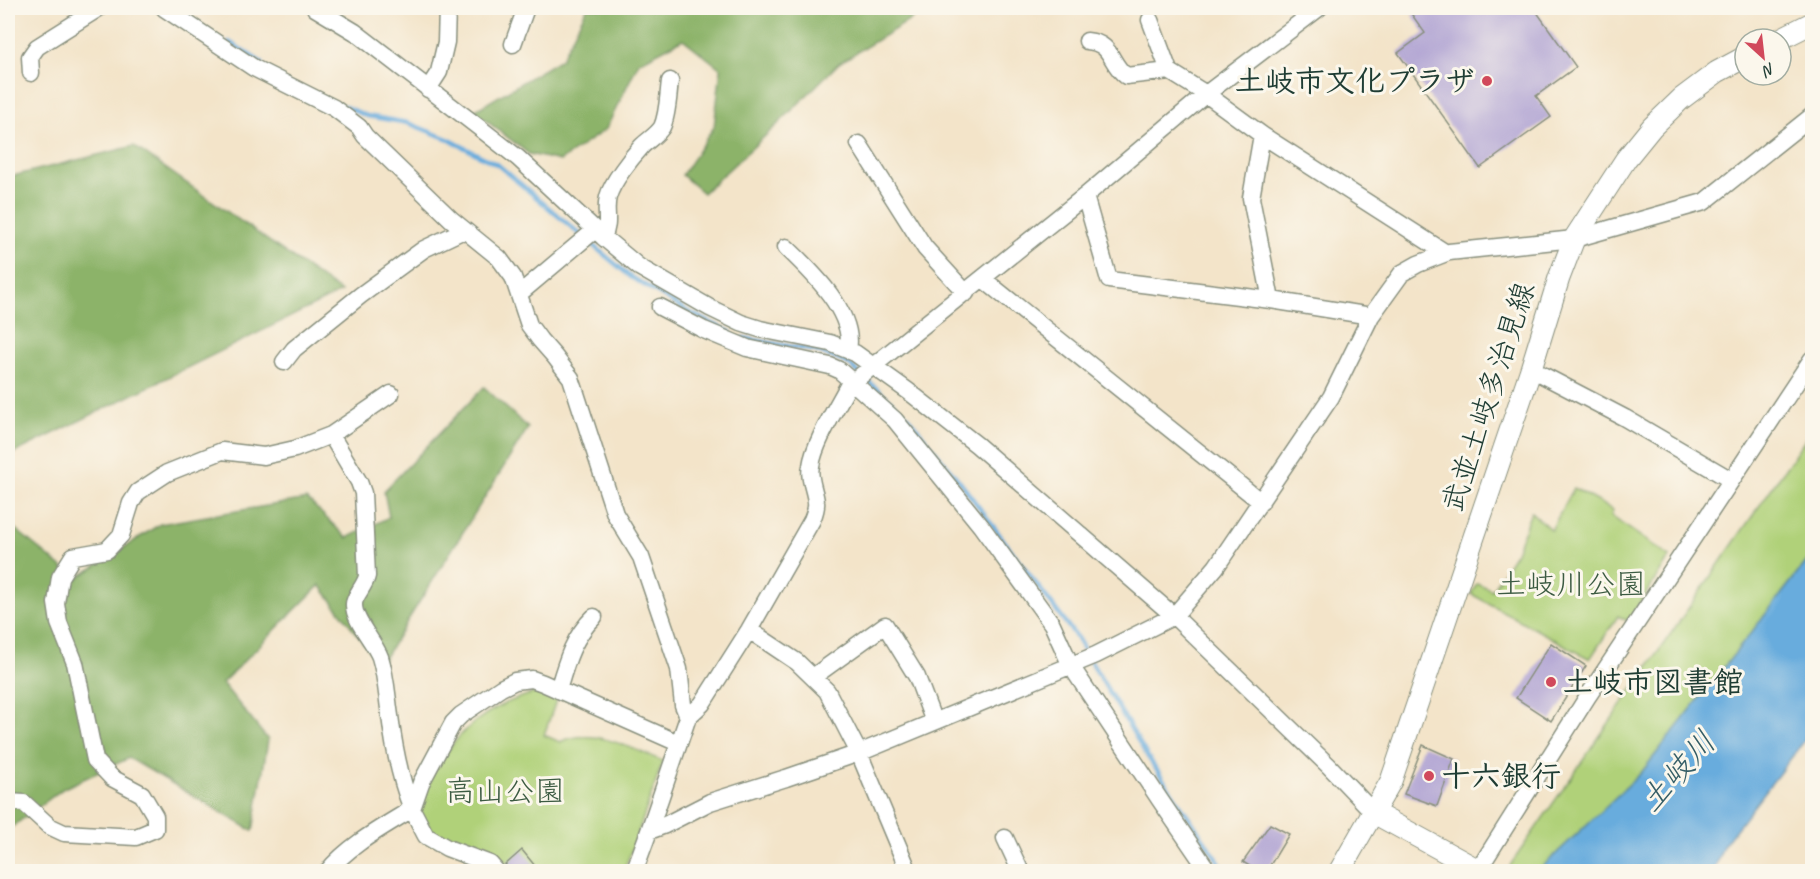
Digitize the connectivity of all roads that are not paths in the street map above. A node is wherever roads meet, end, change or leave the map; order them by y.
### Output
1 (99, 8) edge
2 (164, 8) edge
3 (315, 8) edge
4 (447, 8) edge
5 (526, 8) edge
6 (1319, 8) edge
7 (1150, 20) dead end
8 (1812, 23) edge
9 (1793, 32) edge
10 (1086, 41) dead end
11 (513, 44) dead end
12 (1733, 64) edge
13 (1169, 71) junction
14 (30, 73) dead end
15 (670, 81) dead end
16 (428, 89) junction
17 (1206, 94) junction
18 (1812, 116) edge
19 (1262, 135) junction
20 (859, 144) dead end
21 (1085, 196) junction
22 (464, 230) junction
23 (592, 236) junction
24 (1574, 239) junction
25 (786, 247) dead end
26 (1446, 253) junction
27 (983, 279) junction
28 (966, 293) junction
29 (519, 294) junction
30 (1271, 300) junction
31 (660, 307) dead end
32 (1371, 316) junction
33 (760, 329) junction
34 (747, 348) junction
35 (848, 350) junction
36 (1812, 359) edge
37 (284, 362) dead end
38 (1530, 369) junction
39 (862, 375) junction
40 (391, 394) dead end
41 (332, 435) junction
42 (1731, 480) junction
43 (1261, 502) junction
44 (1174, 615) junction
45 (594, 617) dead end
46 (749, 630) junction
47 (1075, 664) junction
48 (813, 677) junction
49 (558, 690) junction
50 (688, 717) junction
51 (934, 722) junction
52 (678, 743) junction
53 (859, 753) junction
54 (8, 802) edge
55 (412, 809) junction
56 (1374, 813) junction
57 (649, 831) junction
58 (1005, 838) dead end
59 (1018, 870) edge
60 (1479, 871) edge
61 (327, 872) edge
62 (497, 872) edge
63 (633, 872) edge
64 (909, 872) edge
65 (1209, 872) edge
66 (1339, 872) edge

1 - 14 street
2 - 22 street
3 - 16 street
4 - 16 street
5 - 11 street
6 - 17 street
7 - 13 street
8 - 9 main road
10 - 13 street
12 - 24 main road, 武並土岐多治見線
13 - 17 street
15 - 23 street
16 - 23 street
17 - 19 street
17 - 21 street
18 - 24 street
19 - 26 street
19 - 30 street
20 - 28 street
21 - 27 street
21 - 30 street
22 - 29 street
22 - 37 street
23 - 29 street
23 - 33 street
24 - 26 street
24 - 38 main road, 武並土岐多治見線
25 - 35 street
26 - 32 street
27 - 28 street
27 - 43 street
28 - 39 street
29 - 50 street
30 - 32 street
31 - 34 street
32 - 43 street
33 - 34 street
33 - 35 street
34 - 39 street
35 - 39 street
36 - 42 street
38 - 42 street
38 - 56 main road, 武並土岐多治見線
39 - 44 street
39 - 46 street
39 - 47 street
40 - 41 street
41 - 54 street
41 - 55 street
42 - 60 street
43 - 44 street
44 - 47 street
44 - 56 street
45 - 49 street
46 - 48 street
46 - 50 street
47 - 51 street
47 - 65 street
48 - 51 street
48 - 53 street
49 - 52 street
49 - 55 street
50 - 52 street
51 - 53 street
52 - 57 street
53 - 57 street
53 - 64 street
55 - 61 street
55 - 62 street
56 - 60 main road
56 - 66 main road, 武並土岐多治見線
57 - 63 street
58 - 59 street

